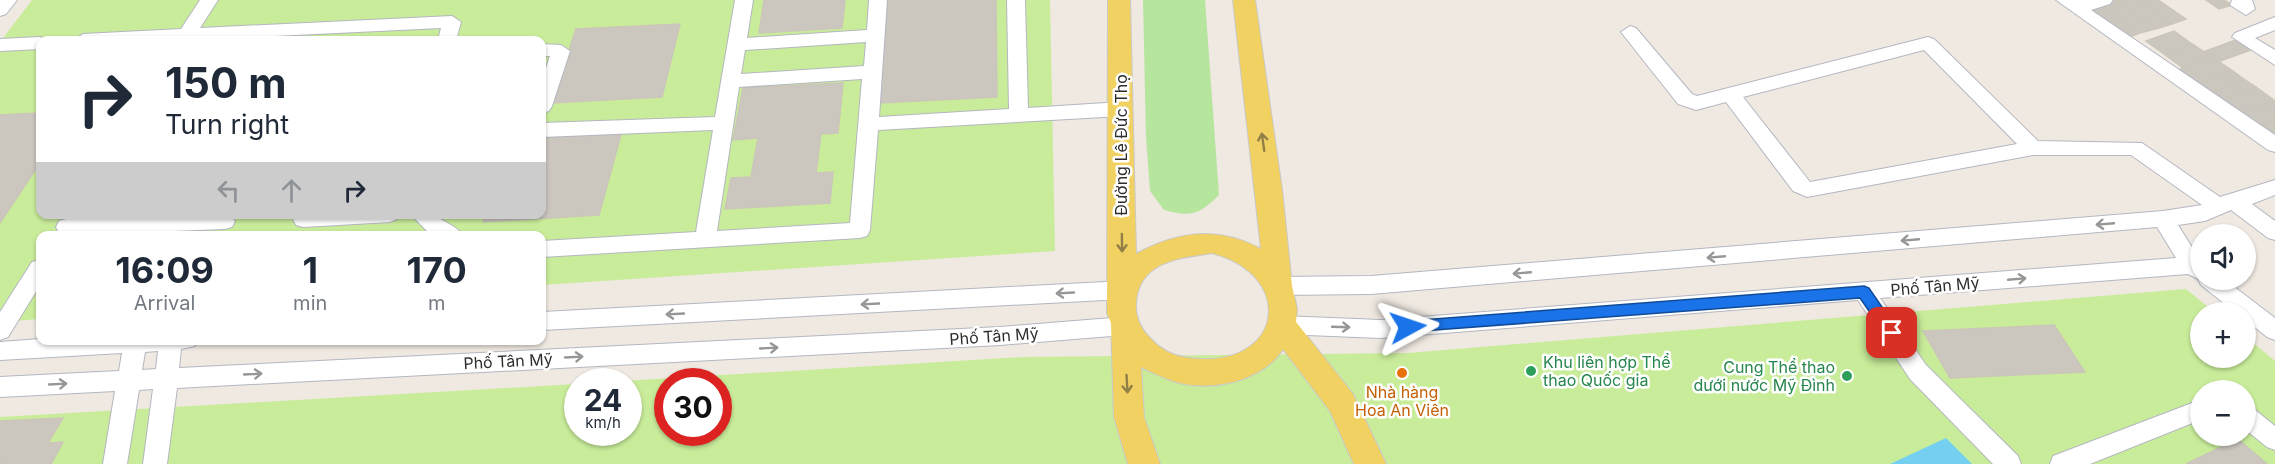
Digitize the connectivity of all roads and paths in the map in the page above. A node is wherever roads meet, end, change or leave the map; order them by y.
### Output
1 (8, 0) edge
2 (209, 0) edge
3 (744, 0) edge
4 (878, 0) edge
5 (1016, 0) edge
6 (1119, 0) edge
7 (1244, 0) edge
8 (2104, 0) edge
9 (2071, 4) edge
10 (0, 10) edge
11 (2275, 23) edge
12 (1630, 32) dead end
13 (876, 35) junction
14 (186, 36) edge
15 (218, 36) edge
16 (448, 36) edge
17 (36, 43) edge
18 (0, 45) edge
19 (736, 45) junction
20 (546, 50) edge
21 (2275, 59) edge
22 (873, 72) junction
23 (730, 81) junction
24 (546, 94) edge
25 (1730, 94) junction
26 (1121, 109) junction
27 (1019, 114) junction
28 (724, 123) junction
29 (868, 124) junction
30 (546, 130) edge
31 (2275, 144) edge
32 (2033, 148) junction
33 (2275, 187) edge
34 (2226, 204) junction
35 (339, 219) edge
36 (425, 219) edge
37 (2163, 219) junction
38 (299, 223) edge
39 (226, 224) edge
40 (67, 226) edge
41 (442, 231) edge
42 (2275, 232) edge
43 (705, 238) junction
44 (546, 249) edge
45 (2190, 259) edge
46 (2190, 268) edge
47 (36, 274) edge
48 (1278, 286) junction
49 (1123, 290) junction
50 (2224, 290) edge
51 (1864, 292) junction
52 (546, 321) edge
53 (1282, 324) junction
54 (1124, 326) junction
55 (0, 331) edge
56 (2275, 331) edge
57 (101, 345) edge
58 (135, 345) edge
59 (170, 345) edge
60 (0, 351) edge
61 (165, 378) junction
62 (128, 380) junction
63 (0, 387) edge
64 (2190, 414) edge
65 (2256, 425) edge
66 (2275, 441) edge
67 (115, 464) edge
68 (155, 464) edge
69 (1144, 464) edge
70 (1370, 464) edge
71 (2009, 464) edge
72 (2062, 464) edge

1 - 10 street
2 - 14 street
3 - 19 street
4 - 13 street
5 - 27 street
6 - 26 main road, Đường Lê Đức Thọ
48 -> 7 main road
8 - 9 street
9 - 31 street
11 - 21 street
12 - 25 street
13 - 19 street
13 - 22 street
15 - 16 street
17 - 18 street
19 - 23 street
20 - 24 street
22 - 23 street
22 - 29 street
23 - 28 street
25 - 32 street
25 - 32 street
26 - 27 street
26 -> 49 main road, Đường Lê Đức Thọ
27 - 29 street
28 - 30 street
28 - 43 street
29 - 43 street
32 - 34 street
33 - 34 street
34 - 37 street
34 - 42 street
35 - 38 street
36 - 41 street
37 - 45 street
37 -> 48 street
39 - 40 street
43 - 44 street
51 -> 46 street, Phố Tân Mỹ
47 - 55 street
48 - 49 main road
48 - 53 main road
49 -> 52 street
49 - 54 main road
50 - 56 street
53 -> 51 street, Phố Tân Mỹ
51 - 71 street
53 - 54 main road
53 - 70 main road
61 -> 54 street, Phố Tân Mỹ
54 -> 69 main road
57 - 60 street
58 - 62 street
59 - 61 street
61 - 62 street, Phố Tân Mỹ
61 - 68 street
63 -> 62 street, Phố Tân Mỹ
62 - 67 street
64 - 72 street
65 - 66 street

